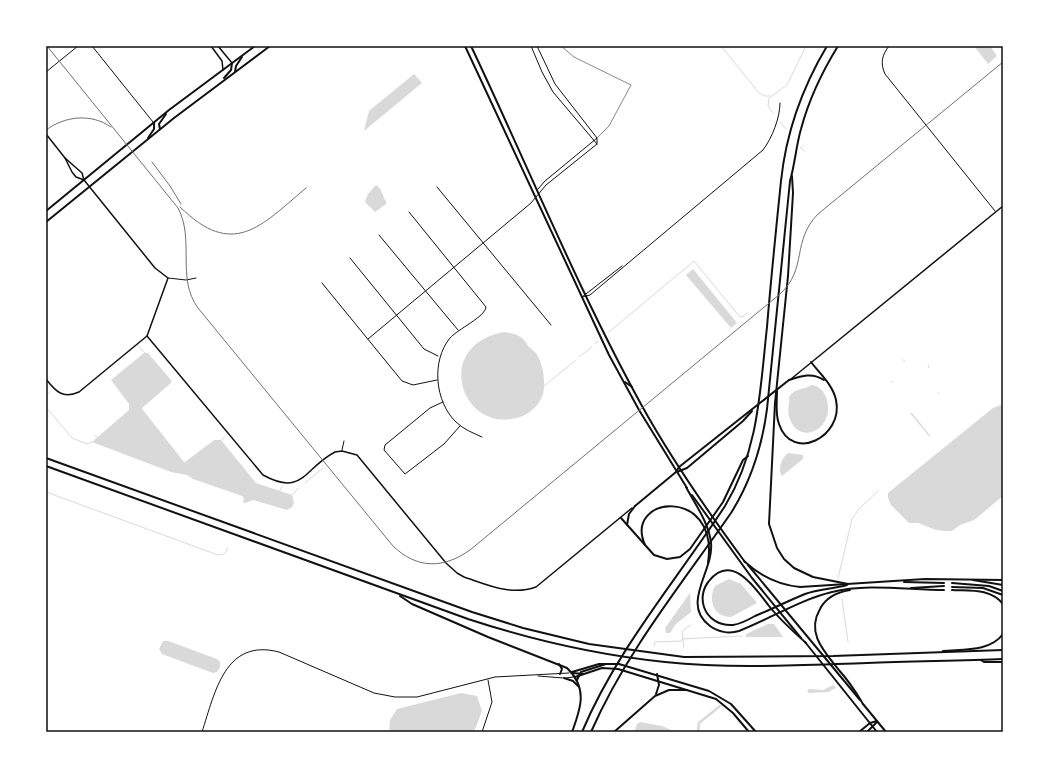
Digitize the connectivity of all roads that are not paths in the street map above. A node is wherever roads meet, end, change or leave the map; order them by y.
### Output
1 (78, 46) edge
2 (92, 46) edge
3 (211, 46) edge
4 (218, 46) edge
5 (255, 46) edge
6 (270, 46) edge
7 (465, 46) edge
8 (471, 46) edge
9 (531, 46) edge
10 (537, 46) edge
11 (561, 46) edge
12 (827, 46) edge
13 (838, 46) edge
14 (889, 46) edge
15 (244, 54) junction
16 (232, 63) junction
17 (223, 70) junction
18 (46, 72) edge
19 (235, 72) junction
20 (219, 84) junction
21 (780, 103) dead end
22 (169, 110) junction
23 (154, 123) junction
24 (160, 129) junction
25 (46, 134) edge
26 (597, 138) junction
27 (594, 140) junction
28 (144, 142) junction
29 (597, 144) junction
30 (65, 158) junction
31 (566, 163) junction
32 (568, 167) junction
33 (791, 175) junction
34 (84, 180) junction
35 (89, 187) junction
36 (437, 187) dead end
37 (538, 189) junction
38 (539, 193) junction
39 (536, 198) junction
40 (1003, 206) edge
41 (46, 211) edge
42 (409, 212) dead end
43 (996, 212) junction
44 (46, 222) edge
45 (379, 235) dead end
46 (483, 243) junction
47 (350, 258) dead end
48 (624, 265) junction
49 (454, 267) junction
50 (168, 278) junction
51 (196, 278) dead end
52 (600, 282) junction
53 (322, 283) dead end
54 (603, 285) junction
55 (425, 291) junction
56 (586, 295) junction
57 (582, 297) junction
58 (397, 315) junction
59 (550, 325) dead end
60 (458, 330) junction
61 (147, 336) junction
62 (368, 339) junction
63 (440, 357) junction
64 (811, 362) junction
65 (46, 380) edge
66 (438, 380) junction
67 (622, 380) junction
68 (789, 380) junction
69 (830, 386) junction
70 (632, 387) junction
71 (443, 402) junction
72 (776, 402) junction
73 (754, 408) junction
74 (460, 426) junction
75 (482, 437) dead end
76 (344, 441) dead end
77 (342, 451) junction
78 (749, 455) junction
79 (46, 458) edge
80 (46, 466) edge
81 (679, 467) junction
82 (682, 471) junction
83 (676, 472) junction
84 (686, 486) junction
85 (635, 506) junction
86 (621, 518) junction
87 (627, 526) junction
88 (646, 548) junction
89 (744, 561) junction
90 (706, 573) junction
91 (956, 579) junction
92 (1003, 580) edge
93 (894, 582) junction
94 (848, 584) junction
95 (1003, 585) edge
96 (870, 589) junction
97 (908, 589) junction
98 (944, 590) dead end
99 (952, 590) dead end
100 (1003, 591) edge
101 (395, 593) junction
102 (1003, 595) edge
103 (1003, 604) edge
104 (1003, 634) edge
105 (806, 643) junction
106 (1003, 650) edge
107 (925, 653) junction
108 (1003, 660) edge
109 (558, 663) junction
110 (607, 664) junction
111 (572, 672) junction
112 (560, 674) junction
113 (657, 674) junction
114 (538, 675) junction
115 (577, 676) junction
116 (564, 678) junction
117 (488, 679) junction
118 (659, 681) junction
119 (580, 690) junction
120 (687, 690) junction
121 (655, 696) junction
122 (863, 704) junction
123 (877, 721) junction
124 (870, 723) junction
125 (873, 727) junction
126 (202, 732) edge
127 (482, 732) edge
128 (572, 732) edge
129 (582, 732) edge
130 (591, 732) edge
131 (614, 732) edge
132 (749, 732) edge
133 (756, 732) edge
134 (859, 732) edge
135 (867, 732) edge
136 (877, 732) edge
137 (886, 732) edge

1 - 18 street
2 - 23 street
3 - 17 street
4 - 16 street
5 - 15 main road
6 - 19 main road
7 - 39 main road
8 - 37 main road
9 - 27 street
10 - 26 street
11 - 26 lane
12 - 78 main road
13 - 33 main road
14 - 43 street
15 - 16 main road
15 - 19 main road
16 - 17 main road
16 - 20 main road
17 - 22 main road
19 - 20 main road
20 - 24 main road
21 - 48 street
22 - 23 main road
22 - 24 main road
23 - 28 main road
23 - 34 main road
24 - 28 main road
25 - 30 street
26 - 27 street
26 - 29 street
27 - 29 street
27 - 31 street
28 - 35 main road
29 - 32 street
30 - 34 street
30 - 34 street
31 - 32 street
31 - 37 street
32 - 38 street
33 - 72 main road
33 - 130 main road
34 - 35 street
34 - 41 main road
35 - 44 main road
35 - 50 street
36 - 46 street
37 - 38 main road
37 - 39 street
38 - 39 street
38 - 56 main road
39 - 46 street
39 - 57 main road
40 - 43 street
42 - 49 street
43 - 64 street
45 - 55 street
46 - 49 street
46 - 59 street
47 - 58 street
48 - 52 street
48 - 54 street
49 - 55 street
49 - 60 street
50 - 51 street
50 - 61 street
52 - 54 street
52 - 56 street
53 - 62 street
54 - 56 street
55 - 58 street
55 - 60 street
56 - 57 street
56 - 70 main road
57 - 67 main road
58 - 62 street
58 - 63 street
60 - 63 street
61 - 65 street
61 - 77 street
62 - 66 street
63 - 66 street
64 - 68 street
64 - 69 main road
66 - 71 street
67 - 70 main road
67 - 83 main road
68 - 69 main road
68 - 73 main road
69 - 72 main road
70 - 81 main road
71 - 74 street
71 - 74 street
72 - 94 main road
73 - 81 main road
73 - 82 main road
74 - 75 street
76 - 77 street
77 - 86 street
78 - 88 main road
78 - 129 main road
79 - 107 main road
80 - 101 main road
81 - 82 main road
81 - 83 main road
82 - 83 main road
82 - 89 main road
83 - 84 main road
83 - 85 main road
84 - 90 main road
84 - 105 main road
85 - 86 street
85 - 87 main road
86 - 87 main road
87 - 88 main road
88 - 90 main road
89 - 94 main road
89 - 122 main road
90 - 96 main road
91 - 92 main road
91 - 93 main road
91 - 95 main road
93 - 94 main road
93 - 97 main road
94 - 105 main road
96 - 97 main road
96 - 122 main road
97 - 98 main road
99 - 103 main road
100 - 102 main road
101 - 108 main road
101 - 109 main road
104 - 107 main road
105 - 124 main road
106 - 107 main road
109 - 111 main road
109 - 112 main road
110 - 111 main road
110 - 113 main road
110 - 115 main road
111 - 112 street
111 - 115 main road
112 - 114 street
113 - 118 main road
113 - 133 main road
114 - 116 street
114 - 117 street
115 - 116 street
115 - 118 main road
115 - 119 main road
116 - 119 main road
117 - 126 street
117 - 127 street
118 - 120 main road
118 - 121 main road
119 - 128 main road
120 - 121 main road
120 - 132 main road
121 - 131 main road
122 - 123 main road
123 - 124 main road
123 - 125 main road
123 - 137 main road
124 - 125 main road
124 - 134 main road
125 - 135 main road
125 - 136 main road

